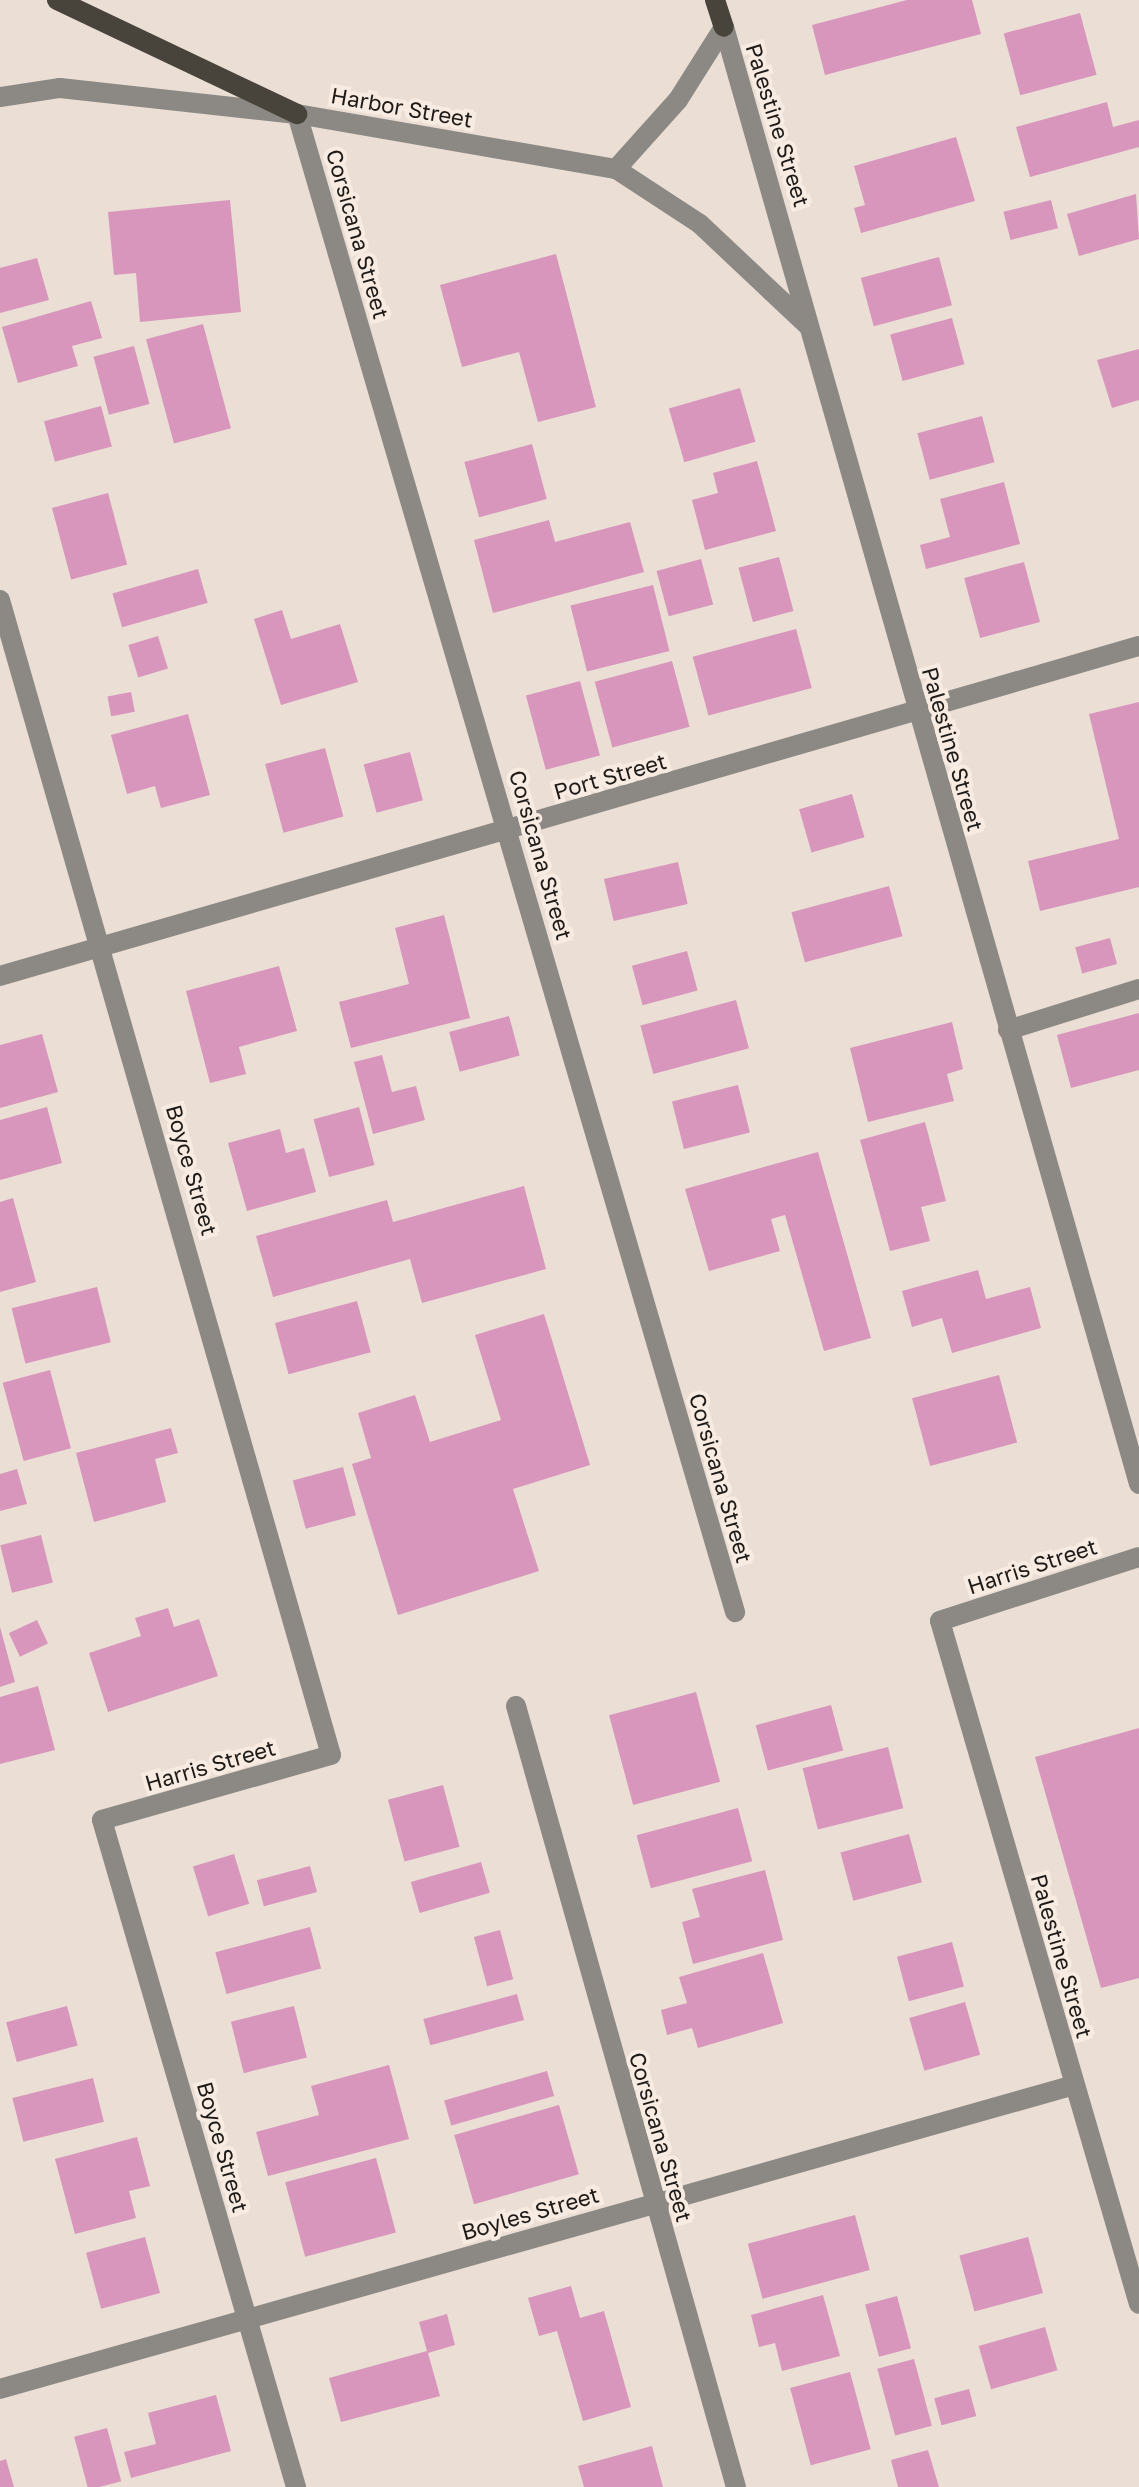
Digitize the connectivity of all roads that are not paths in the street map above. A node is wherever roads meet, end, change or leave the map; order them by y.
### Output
1 (57, 0) edge
2 (715, 0) edge
3 (724, 27) junction
4 (0, 97) edge
5 (297, 114) junction
6 (616, 169) junction
7 (807, 325) junction
8 (0, 600) edge
9 (1139, 646) edge
10 (917, 709) junction
11 (509, 829) junction
12 (104, 946) junction
13 (0, 976) edge
14 (1139, 989) edge
15 (1008, 1030) junction
16 (1139, 1484) edge
17 (1139, 1557) edge
18 (735, 1612) dead end
19 (940, 1621) joint
20 (516, 1706) dead end
21 (331, 1755) joint
22 (102, 1820) joint
23 (1074, 2085) junction
24 (654, 2202) junction
25 (1139, 2304) edge
26 (248, 2320) junction
27 (0, 2389) edge
28 (296, 2487) edge
29 (736, 2487) edge

1 - 5 main road
2 - 3 main road
3 - 6 street
3 - 7 street, Palestine Street
4 - 5 street, Harbor Street
5 - 6 street, Harbor Street
5 - 11 street, Corsicana Street
6 - 7 street
7 - 10 street, Palestine Street
8 - 12 street, Boyce Street
9 - 10 street, Port Street
10 - 11 street, Port Street
10 - 15 street, Palestine Street
11 - 12 street, Port Street
11 - 18 street, Corsicana Street
12 - 13 street, Port Street
12 - 21 street, Boyce Street
14 - 15 street
15 - 16 street, Palestine Street
17 - 19 street, Harris Street
19 - 23 street, Palestine Street
20 - 24 street, Corsicana Street
21 - 22 street, Harris Street
22 - 26 street, Boyce Street
23 - 24 street, Boyles Street
23 - 25 street, Palestine Street
24 - 26 street, Boyles Street
24 - 29 street, Corsicana Street
26 - 27 street, Boyles Street
26 - 28 street, Boyce Street

